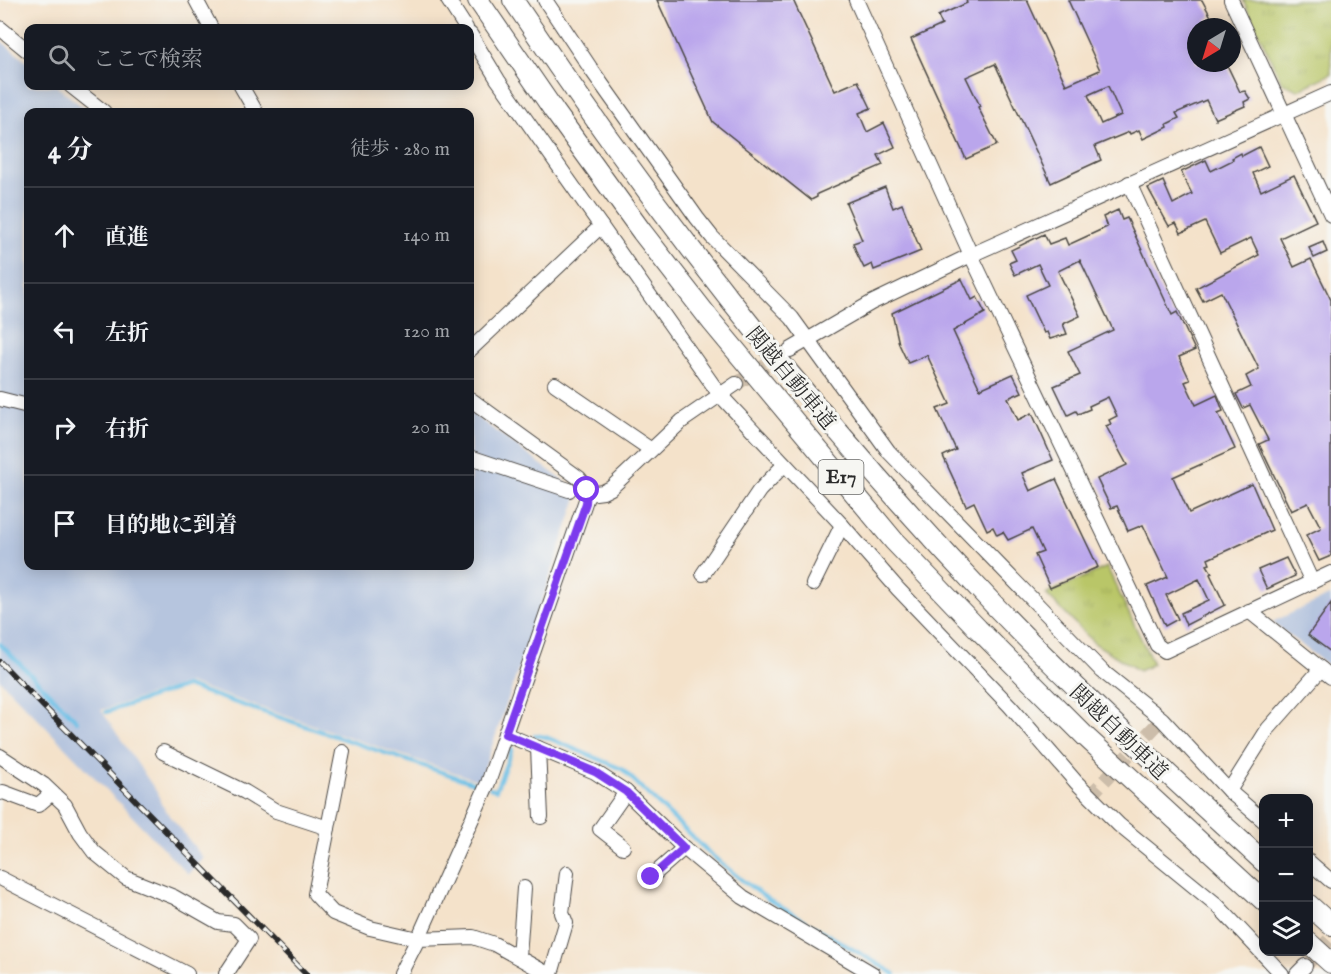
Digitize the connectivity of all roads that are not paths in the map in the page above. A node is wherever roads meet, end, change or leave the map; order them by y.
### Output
1 (196, 0) edge
2 (448, 0) edge
3 (478, 0) edge
4 (513, 0) edge
5 (545, 0) edge
6 (856, 0) edge
7 (1231, 0) edge
8 (209, 24) edge
9 (463, 24) edge
10 (0, 28) edge
11 (474, 41) edge
12 (24, 48) edge
13 (76, 90) edge
14 (243, 90) edge
15 (1331, 93) edge
16 (99, 108) edge
17 (254, 108) edge
18 (1285, 114) junction
19 (1129, 183) junction
20 (1331, 215) edge
21 (601, 226) junction
22 (971, 255) junction
23 (808, 339) junction
24 (474, 346) edge
25 (790, 350) tunnel mouth
26 (555, 384) dead end
27 (736, 384) tunnel mouth
28 (720, 395) junction
29 (0, 399) edge
30 (474, 402) edge
31 (24, 405) edge
32 (650, 449) junction
33 (474, 458) edge
34 (784, 465) junction
35 (569, 490) dead end
36 (588, 494) junction
37 (842, 525) junction
38 (1331, 573) edge
39 (703, 574) dead end
40 (1312, 582) junction
41 (813, 584) dead end
42 (1249, 611) junction
43 (1326, 673) edge
44 (505, 734) junction
45 (538, 748) junction
46 (163, 752) dead end
47 (343, 752) dead end
48 (0, 756) edge
49 (1228, 791) junction
50 (626, 792) junction
51 (0, 793) edge
52 (52, 793) junction
53 (541, 817) dead end
54 (1259, 818) edge
55 (328, 828) junction
56 (622, 847) dead end
57 (684, 848) junction
58 (1259, 858) edge
59 (1313, 865) edge
60 (567, 873) dead end
61 (651, 877) dead end
62 (0, 878) edge
63 (1331, 881) edge
64 (524, 888) dead end
65 (1259, 897) edge
66 (1313, 909) edge
67 (1331, 925) edge
68 (418, 939) junction
69 (1313, 947) edge
70 (519, 957) junction
71 (1331, 963) edge
72 (187, 974) edge
73 (226, 974) edge
74 (400, 974) edge
75 (550, 974) edge
76 (873, 974) edge
77 (1282, 974) edge

1 - 8 street
2 - 9 street
3 - 65 highway, 関越自動車道 / E17
4 - 58 highway, 関越自動車道 / E17
5 - 23 street
6 - 22 street
7 - 18 street
10 - 12 street
11 - 21 street
13 - 16 street
14 - 17 street
15 - 18 street
18 - 19 street
18 - 20 street
19 - 22 street
19 - 40 street
21 - 24 street
21 - 28 street
22 - 23 street
22 - 42 street
23 - 25 street
23 - 49 street
26 - 32 street
27 - 28 street
28 - 32 street
28 - 34 street
29 - 31 street
30 - 36 street
32 - 36 street
33 - 35 street
34 - 37 street
34 - 39 street
36 - 44 street
37 - 41 street
37 - 77 street
38 - 40 street
40 - 42 street
42 - 43 street
43 - 49 street
44 - 45 street
44 - 68 street
45 - 50 street
45 - 53 street
46 - 55 street
47 - 55 street
48 - 52 street
49 - 54 street
50 - 56 street
50 - 57 street
51 - 52 street
52 - 73 street
55 - 68 street
57 - 61 street
57 - 76 street
59 - 63 street
60 - 75 street
62 - 72 street
64 - 70 street
66 - 67 highway
68 - 70 street
68 - 74 street
69 - 71 highway
70 - 75 street

